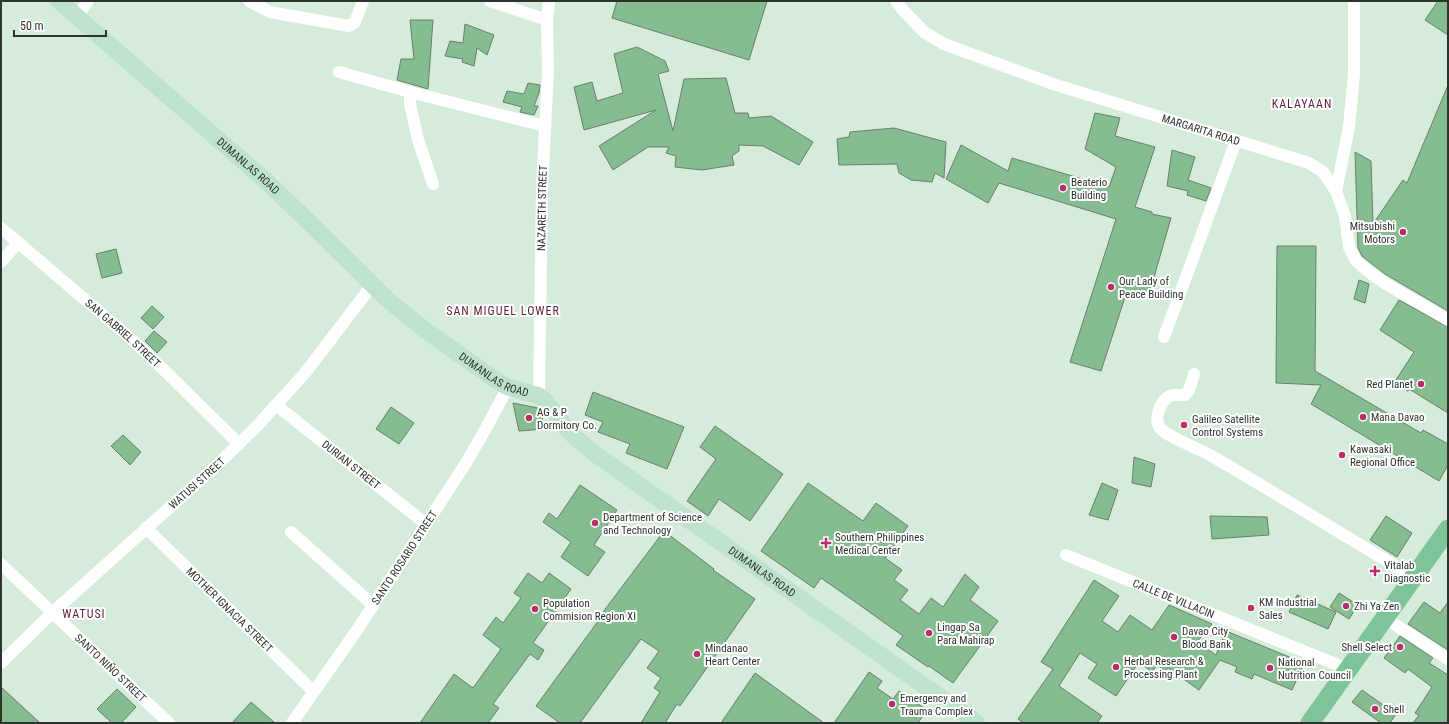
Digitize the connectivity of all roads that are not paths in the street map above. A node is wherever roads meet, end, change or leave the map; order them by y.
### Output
1 (59, 1) edge
2 (88, 1) edge
3 (249, 1) edge
4 (363, 1) edge
5 (490, 1) edge
6 (548, 1) edge
7 (896, 1) edge
8 (1354, 1) edge
9 (76, 16) junction
10 (547, 20) junction
11 (339, 72) dead end
12 (410, 92) junction
13 (545, 126) junction
14 (1236, 140) junction
15 (433, 184) dead end
16 (1336, 191) junction
17 (1, 228) edge
18 (18, 243) junction
19 (1, 262) edge
20 (373, 284) junction
21 (1448, 320) edge
22 (1164, 337) dead end
23 (1194, 374) dead end
24 (508, 388) junction
25 (539, 396) junction
26 (276, 405) junction
27 (239, 444) junction
28 (426, 524) junction
29 (146, 528) junction
30 (1448, 529) edge
31 (291, 532) dead end
32 (1066, 555) dead end
33 (1, 564) edge
34 (1414, 577) junction
35 (373, 605) junction
36 (53, 612) junction
37 (1385, 618) junction
38 (1448, 659) edge
39 (1, 663) edge
40 (1348, 669) junction
41 (314, 691) junction
42 (169, 723) edge
43 (292, 723) edge
44 (977, 723) edge
45 (1310, 723) edge

1 - 9 main road, DUMANLAS ROAD
2 - 9 street
3 - 4 street
5 - 10 street
6 - 10 street, NAZARETH STREET
7 - 14 street, MARGARITA ROAD
8 - 16 street
9 - 20 main road, DUMANLAS ROAD
10 - 13 street, NAZARETH STREET
11 - 12 street
12 - 13 street
12 - 15 street
13 - 25 street, NAZARETH STREET
14 - 16 street, MARGARITA ROAD
14 - 22 street
16 - 21 street, MARGARITA ROAD
17 - 18 street, SAN GABRIEL STREET
18 - 19 street
18 - 27 street, SAN GABRIEL STREET
20 - 24 main road, DUMANLAS ROAD
20 - 26 street, WATUSI STREET
23 - 34 street
24 - 25 main road, DUMANLAS ROAD
24 - 28 street, SANTO ROSARIO STREET
25 - 44 main road, DUMANLAS ROAD
26 - 27 street, WATUSI STREET
26 - 28 street, DURIAN STREET
27 - 29 street, WATUSI STREET
28 - 35 street, SANTO ROSARIO STREET
29 - 36 street, WATUSI STREET
29 - 41 street, MOTHER IGNACIA STREET
30 - 34 main road
31 - 35 street
32 - 40 street, CALLE DE VILLACIN
33 - 36 street, SANTO NIÑO STREET
34 - 37 main road
35 - 41 street, SANTO ROSARIO STREET
36 - 39 street, WATUSI STREET
36 - 42 street, SANTO NIÑO STREET
37 - 38 street
37 - 40 main road
40 - 45 main road
41 - 43 street, SANTO ROSARIO STREET

